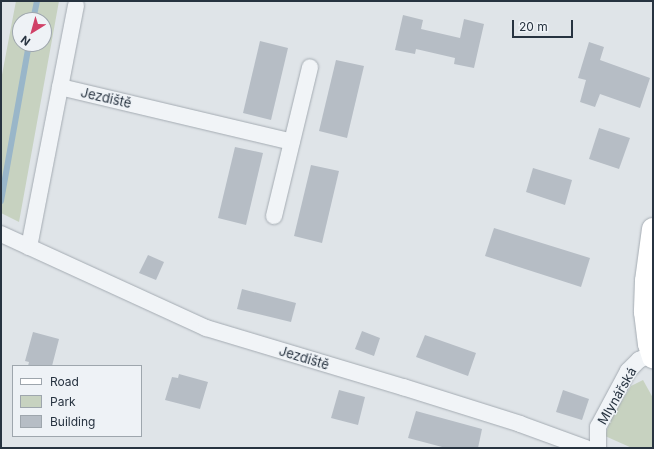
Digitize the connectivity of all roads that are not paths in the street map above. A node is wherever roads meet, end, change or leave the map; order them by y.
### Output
1 (76, 6) dead end
2 (310, 67) dead end
3 (60, 87) junction
4 (292, 142) junction
5 (274, 216) dead end
6 (653, 229) edge
7 (1, 234) edge
8 (29, 247) junction
9 (652, 355) edge
10 (586, 448) edge
11 (598, 448) edge

1 - 3 street
2 - 4 street
3 - 4 street, Jezdiště
3 - 8 street
4 - 5 street
6 - 9 main road
7 - 8 street, Jezdiště
8 - 10 street, Jezdiště
9 - 11 street, Mlynářská

